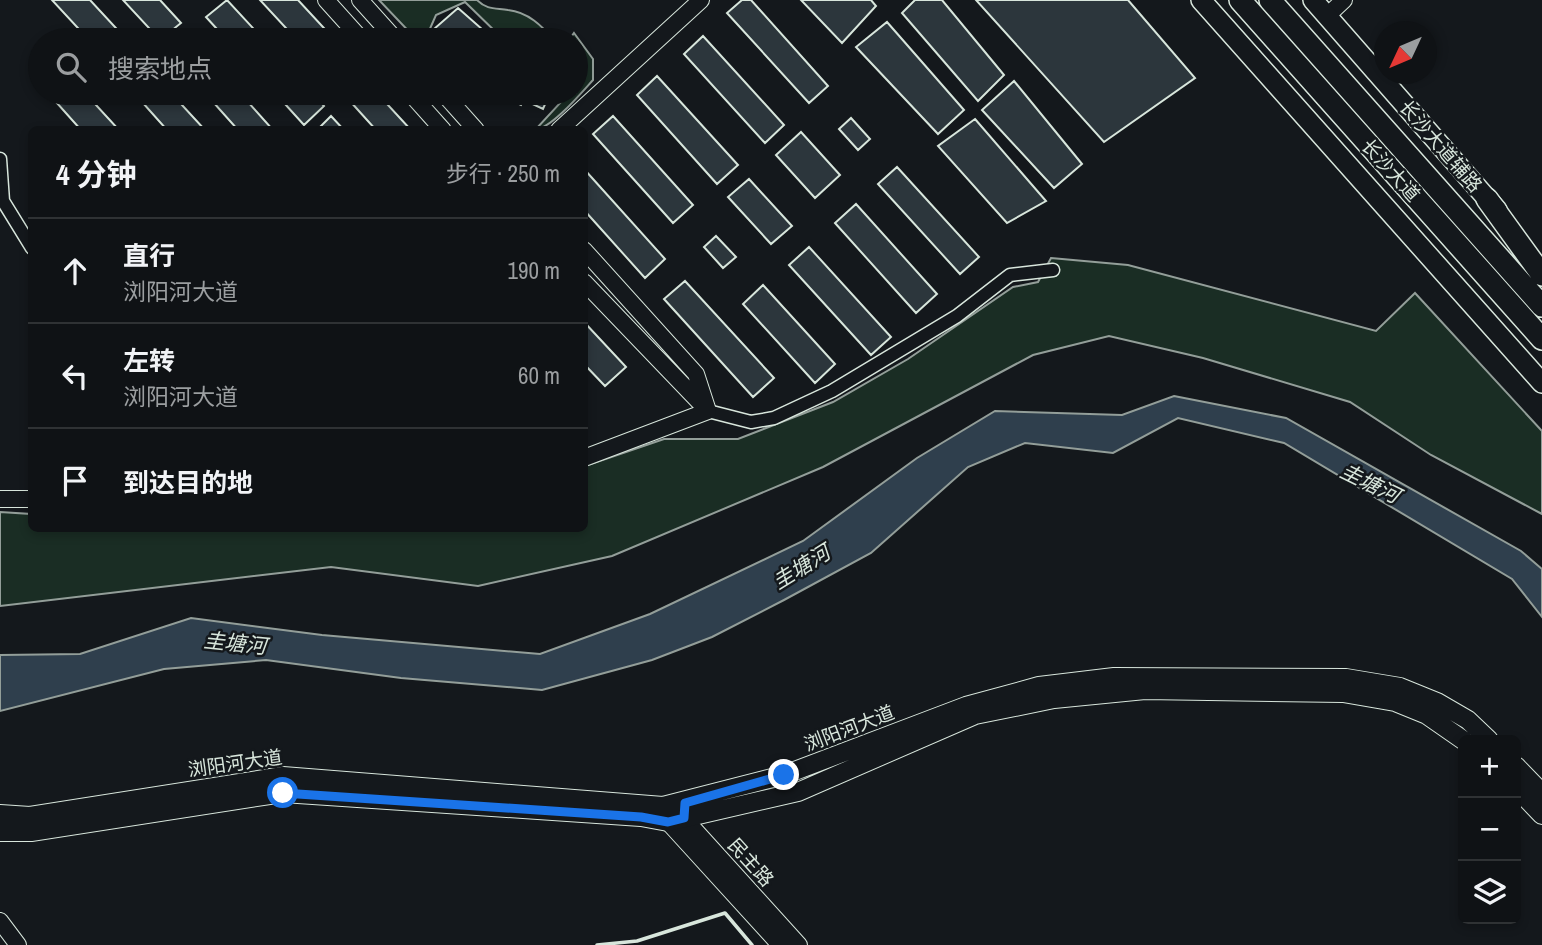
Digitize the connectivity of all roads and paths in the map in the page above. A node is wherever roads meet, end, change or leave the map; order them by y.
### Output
1 (326, 0) edge
2 (360, 0) edge
3 (701, 0) edge
4 (1201, 0) edge
5 (1240, 0) edge
6 (1270, 0) edge
7 (1313, 0) edge
8 (1344, 0) edge
9 (1327, 16) junction
10 (351, 28) edge
11 (385, 28) edge
12 (588, 103) edge
13 (421, 105) edge
14 (454, 105) edge
15 (586, 105) edge
16 (439, 126) edge
17 (472, 126) edge
18 (563, 126) edge
19 (0, 159) edge
20 (1487, 199) junction
21 (28, 242) edge
22 (588, 254) edge
23 (1542, 260) edge
24 (1053, 270) dead end
25 (1542, 275) edge
26 (588, 286) edge
27 (1542, 306) edge
28 (1540, 338) edge
29 (1542, 383) edge
30 (708, 411) junction
31 (588, 456) edge
32 (0, 499) edge
33 (28, 499) edge
34 (1484, 735) edge
35 (1458, 737) edge
36 (1521, 771) edge
37 (1521, 793) edge
38 (1542, 793) edge
39 (675, 812) junction
40 (0, 814) edge
41 (1542, 815) edge
42 (0, 832) edge
43 (0, 921) edge
44 (18, 945) edge
45 (780, 945) edge
46 (799, 945) edge

1 - 10 street
2 - 11 street
3 - 12 street
4 - 29 main road
5 - 28 highway, 长沙大道
6 - 27 highway, 长沙大道
7 - 9 main road, 长沙大道辅路
8 - 9 street
9 - 20 main road, 长沙大道辅路
13 - 16 street
14 - 17 street
15 - 18 street
19 - 21 street
20 - 23 main road, 长沙大道辅路
20 - 25 highway
22 - 30 street
24 - 30 street
26 - 30 street
30 - 31 street
32 - 33 street
34 - 39 main road, 浏阳河大道
35 - 39 main road, 浏阳河大道
36 - 38 main road
37 - 41 main road
39 - 40 main road, 浏阳河大道
39 - 42 main road, 浏阳河大道
39 - 45 street, 民主路
39 - 46 street, 民主路
43 - 44 street

